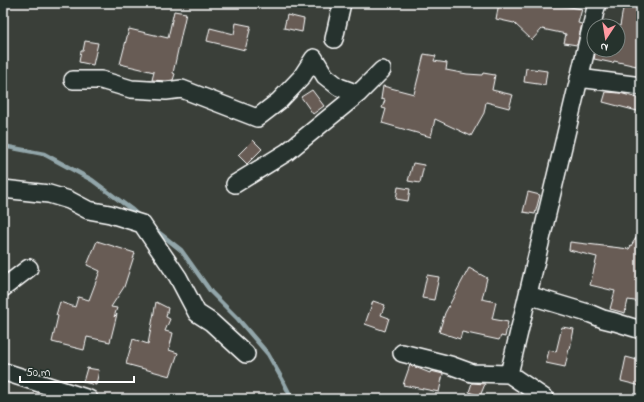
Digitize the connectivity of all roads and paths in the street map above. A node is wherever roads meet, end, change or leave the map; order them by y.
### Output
1 (342, 3) edge
2 (597, 3) edge
3 (334, 39) dead end
4 (382, 70) dead end
5 (579, 78) junction
6 (73, 80) dead end
7 (641, 86) edge
8 (358, 94) junction
9 (235, 184) dead end
10 (3, 189) edge
11 (28, 268) dead end
12 (3, 288) edge
13 (528, 295) junction
14 (641, 330) edge
15 (402, 353) dead end
16 (246, 354) dead end
17 (5, 372) dead end
18 (509, 374) junction
19 (89, 399) edge
20 (546, 399) edge

1 - 3 street
2 - 5 street
4 - 8 street
5 - 7 street
5 - 13 street
6 - 8 street
8 - 9 street
10 - 16 street
11 - 12 street
13 - 14 street
13 - 18 street
15 - 18 street
17 - 19 street
18 - 20 street

